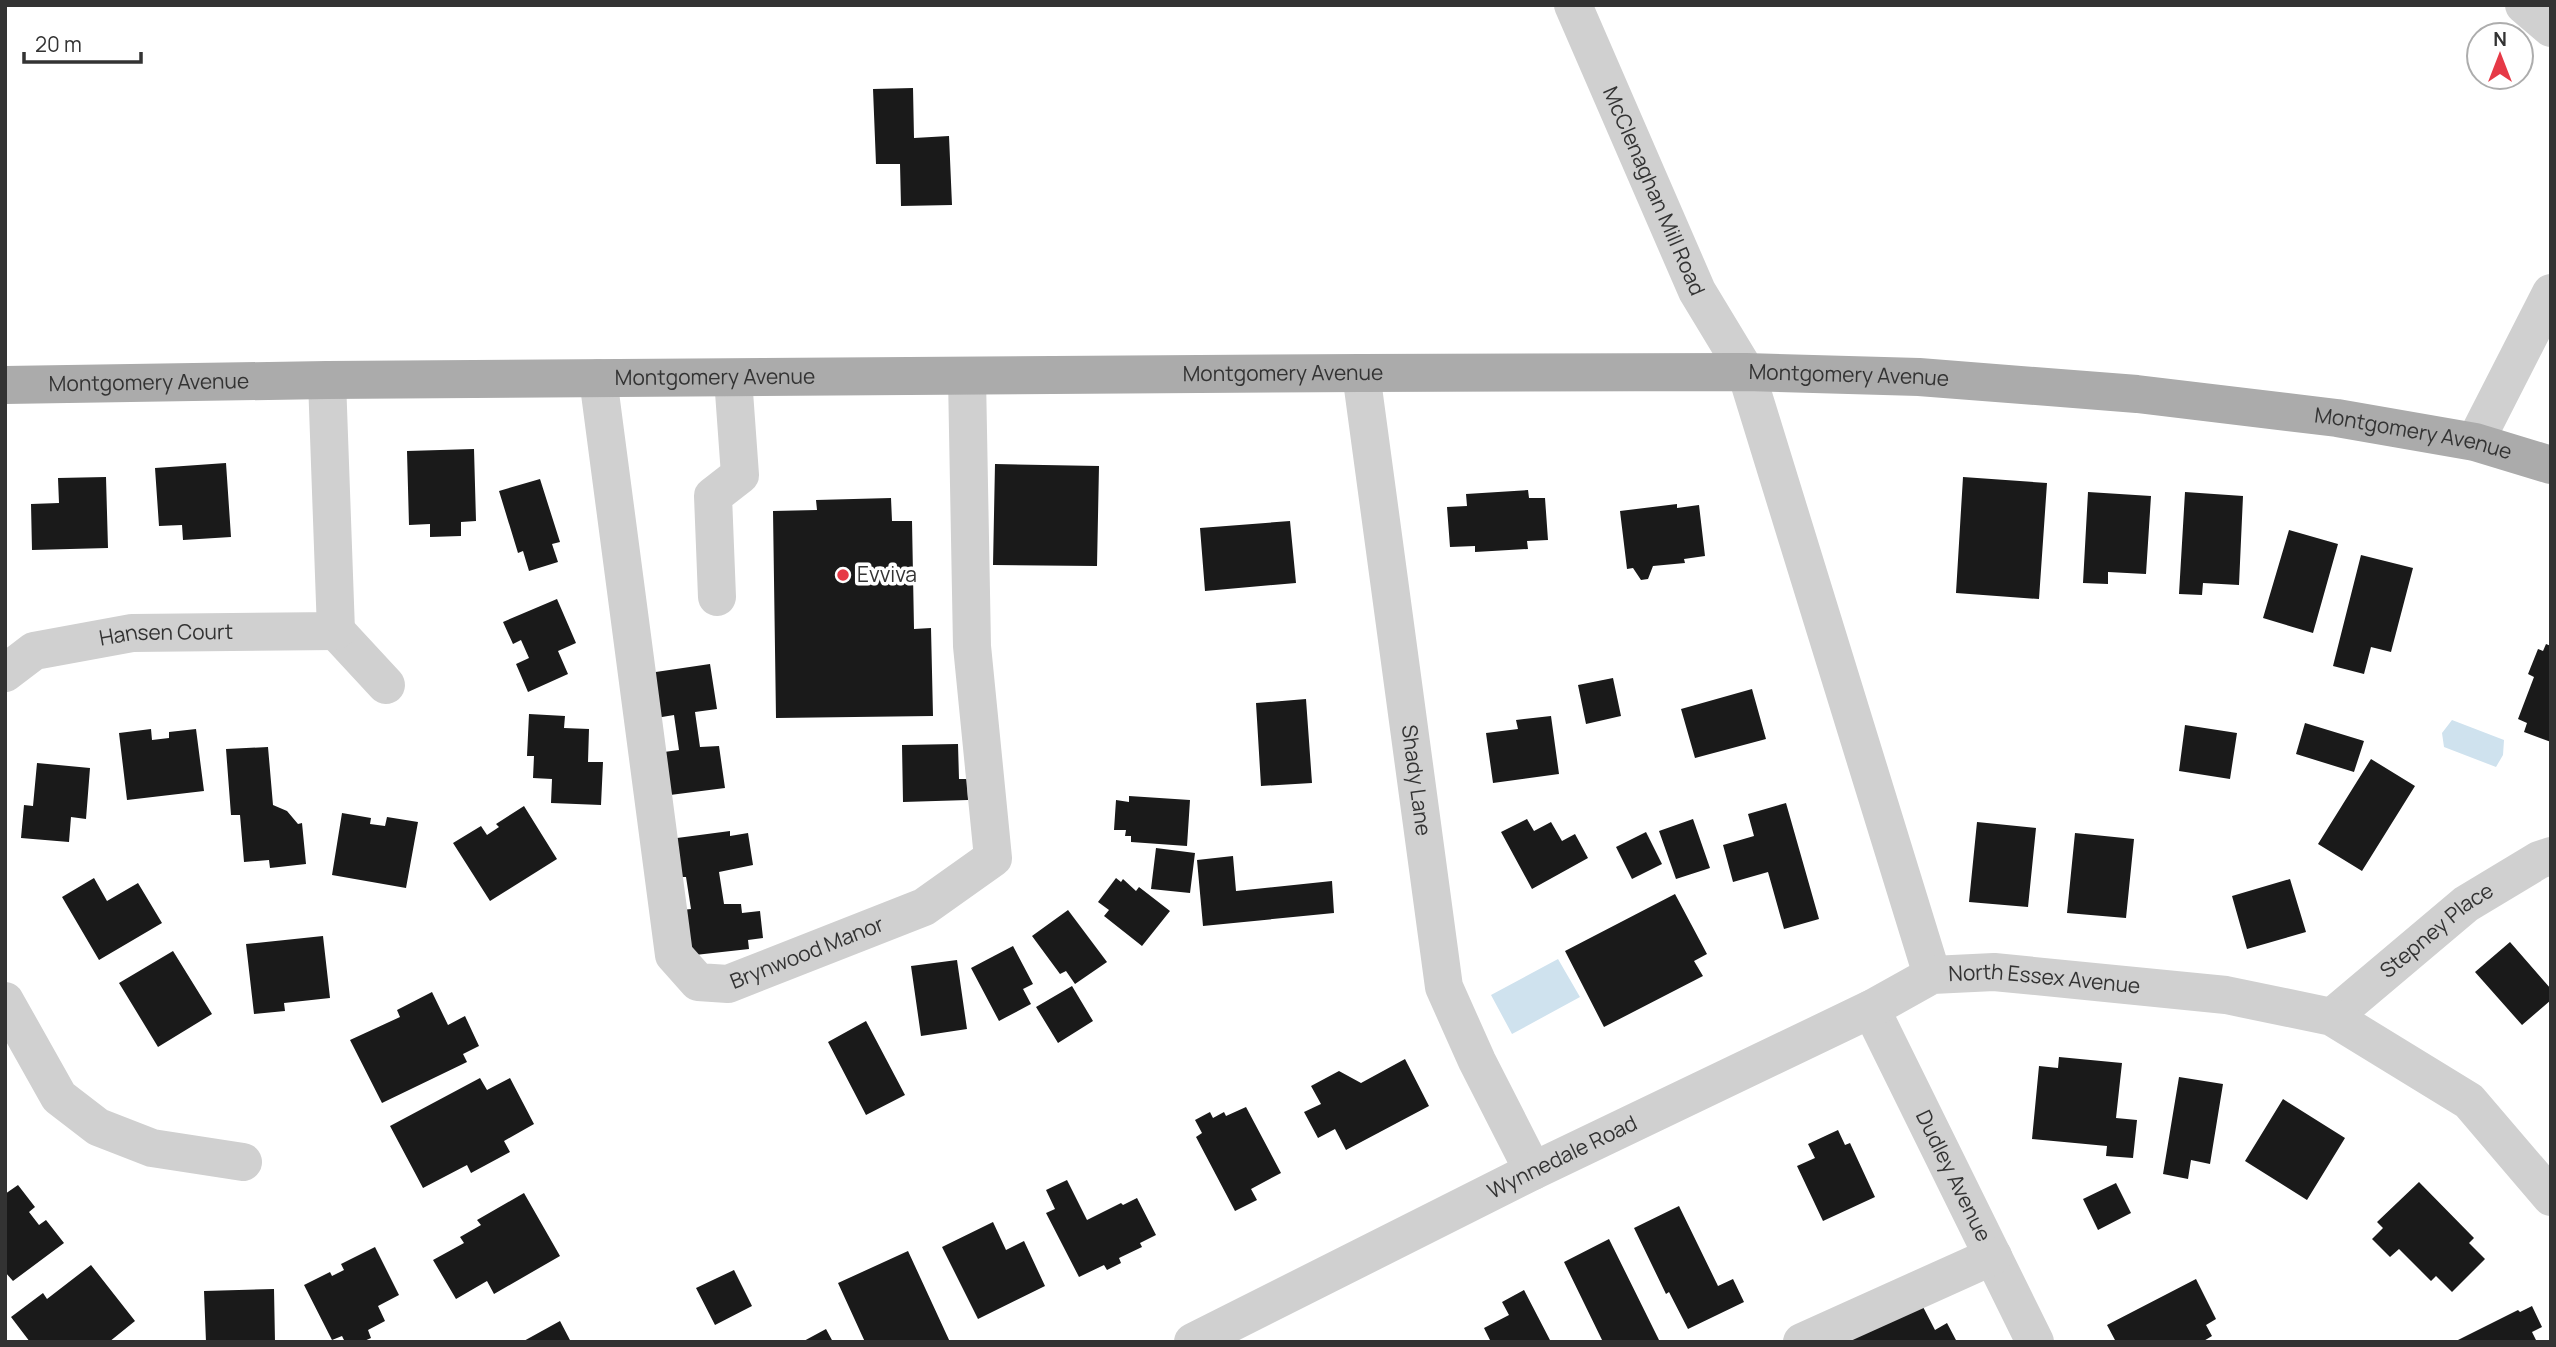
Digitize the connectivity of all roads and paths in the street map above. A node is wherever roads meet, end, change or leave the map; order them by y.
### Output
1 (1573, 5) edge
2 (2524, 5) edge
3 (2551, 28) edge
4 (2551, 293) edge
5 (1746, 372) junction
6 (1361, 373) junction
7 (967, 377) junction
8 (598, 378) junction
9 (733, 378) junction
10 (327, 380) junction
11 (5, 385) edge
12 (2475, 442) junction
13 (2551, 465) edge
14 (718, 597) dead end
15 (336, 631) junction
16 (5, 673) edge
17 (386, 685) dead end
18 (2551, 856) edge
19 (1932, 975) junction
20 (5, 1001) edge
21 (1871, 1009) junction
22 (2332, 1017) junction
23 (243, 1162) dead end
24 (1534, 1171) junction
25 (2551, 1197) edge
26 (1993, 1256) junction
27 (1193, 1342) edge
28 (1802, 1342) edge
29 (2035, 1342) edge

1 - 5 street, McClenaghan Mill Road
2 - 3 street
4 - 12 street
5 - 6 main road, Montgomery Avenue
5 - 12 main road, Montgomery Avenue
5 - 19 street, North Essex Avenue
6 - 7 main road, Montgomery Avenue
6 - 24 street, Shady Lane
7 - 8 street, Brynwood Manor
7 - 9 main road, Montgomery Avenue
8 - 9 main road, Montgomery Avenue
8 - 10 main road, Montgomery Avenue
9 - 14 street
10 - 11 main road, Montgomery Avenue
10 - 15 street
12 - 13 main road, Montgomery Avenue
15 - 16 street, Hansen Court
15 - 17 street
18 - 22 street, Stepney Place
19 - 21 street, Wynnedale Road
19 - 22 street, North Essex Avenue
20 - 23 street
21 - 24 street, Wynnedale Road
21 - 26 street, Dudley Avenue
22 - 25 street, North Essex Avenue
24 - 27 street, Wynnedale Road
26 - 28 street
26 - 29 street, Dudley Avenue

